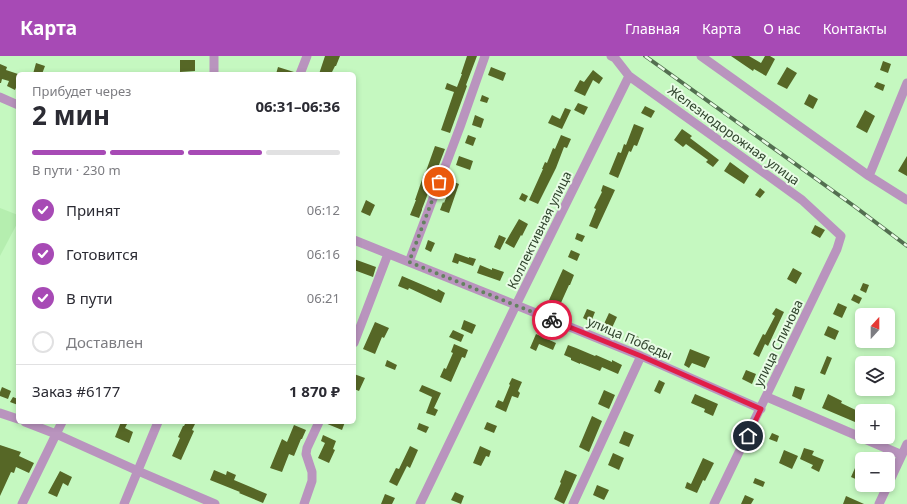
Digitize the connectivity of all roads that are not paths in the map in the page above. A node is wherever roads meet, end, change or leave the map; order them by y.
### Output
1 (214, 56) edge
2 (307, 56) edge
3 (485, 56) edge
4 (611, 56) edge
5 (700, 56) edge
6 (214, 72) edge
7 (301, 72) edge
8 (629, 76) junction
9 (907, 83) edge
10 (0, 97) edge
11 (16, 104) edge
12 (869, 176) junction
13 (907, 200) edge
14 (841, 236) joint
15 (356, 241) edge
16 (388, 254) junction
17 (409, 262) junction
18 (516, 305) junction
19 (356, 338) edge
20 (641, 356) junction
21 (767, 397) junction
22 (761, 409) junction
23 (0, 412) edge
24 (16, 418) edge
25 (30, 424) edge
26 (61, 424) edge
27 (157, 424) edge
28 (318, 424) edge
29 (56, 434) junction
30 (907, 444) edge
31 (902, 455) junction
32 (138, 471) junction
33 (22, 504) edge
34 (124, 504) edge
35 (215, 504) edge
36 (304, 504) edge
37 (420, 504) edge
38 (573, 504) edge
39 (714, 504) edge
40 (879, 504) edge

1 - 6 street
2 - 7 street
3 - 17 street
4 - 8 street, Железнодорожная улица
5 - 12 street
8 - 14 street, Железнодорожная улица
8 - 18 street, Коллективная улица
9 - 12 street
10 - 11 street
12 - 13 street
14 - 21 street, улица Спинова
15 - 16 street, улица Победы
16 - 17 street, улица Победы
16 - 19 street
17 - 18 street, улица Победы
18 - 20 street, улица Победы
18 - 37 street, Коллективная улица
20 - 22 street, улица Победы
20 - 38 street
21 - 22 street, улица Спинова
21 - 31 street
22 - 39 street, улица Спинова
23 - 24 street
25 - 29 street
26 - 29 street
27 - 32 street
28 - 36 street
29 - 32 street
29 - 33 street
30 - 31 street
31 - 40 street
32 - 34 street
32 - 35 street

